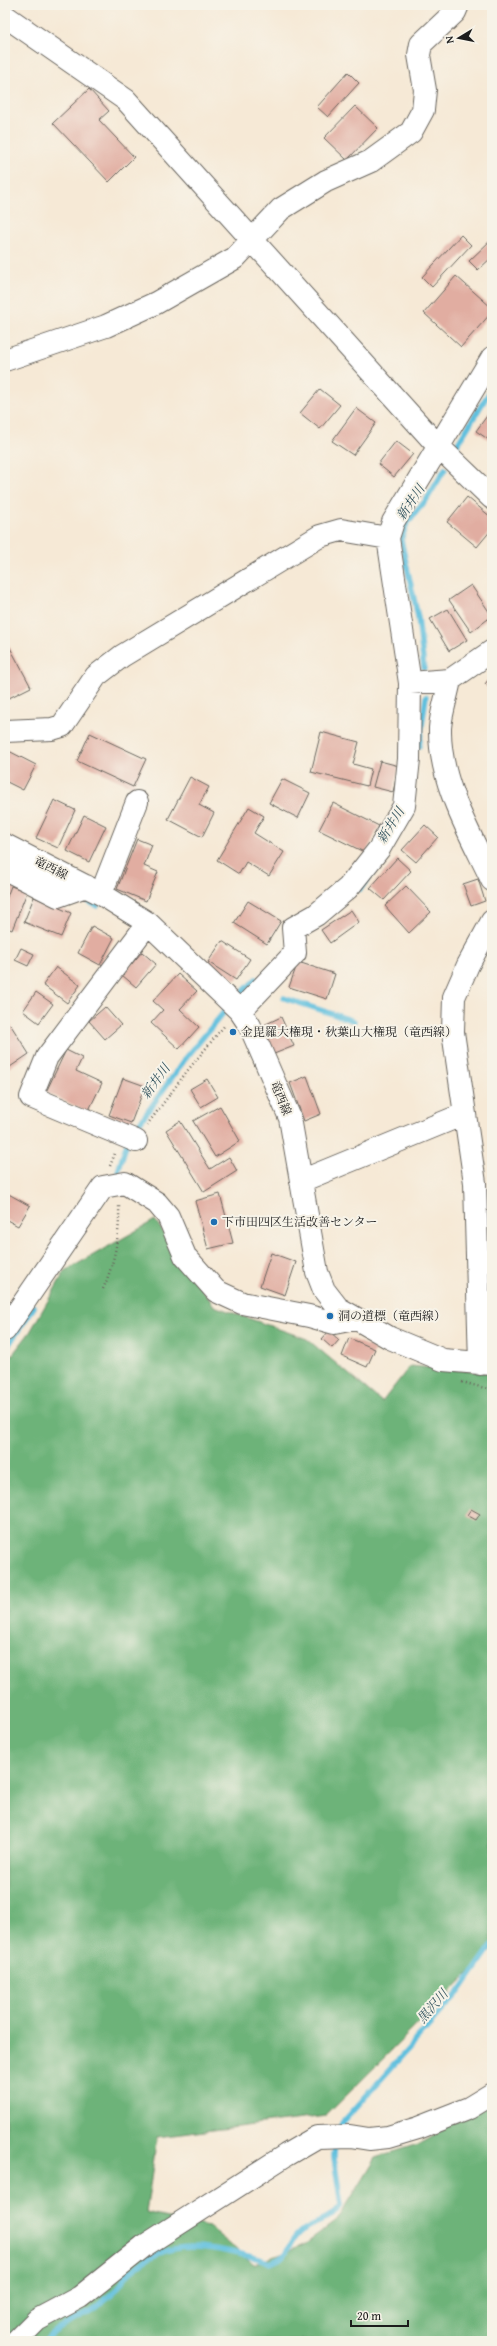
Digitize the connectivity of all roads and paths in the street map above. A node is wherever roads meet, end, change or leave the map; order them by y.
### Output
1 (458, 5) edge
2 (5, 16) edge
3 (254, 240) junction
4 (492, 358) edge
5 (5, 360) edge
6 (438, 446) junction
7 (492, 498) edge
8 (388, 538) junction
9 (492, 651) edge
10 (450, 680) junction
11 (410, 683) junction
12 (5, 731) edge
13 (137, 802) dead end
14 (5, 845) edge
15 (5, 869) edge
16 (492, 880) edge
17 (82, 891) junction
18 (492, 921) edge
19 (148, 923) junction
20 (240, 1011) junction
21 (464, 1114) junction
22 (129, 1138) junction
23 (301, 1181) junction
24 (110, 1185) junction
25 (103, 1289) dead end
26 (355, 1319) junction
27 (5, 1330) edge
28 (486, 1364) edge
29 (492, 2094) edge
30 (16, 2341) edge

1 - 3 street
2 - 3 street
3 - 5 street
3 - 6 street
4 - 6 street
6 - 7 street
6 - 8 street
8 - 11 street
8 - 12 street
9 - 10 street
10 - 11 street
10 - 16 street
11 - 20 street
13 - 17 street
14 - 17 street, 竜西線
15 - 17 street
17 - 19 street, 竜西線
18 - 21 street
19 - 20 street, 竜西線
19 - 22 street
20 - 22 path
20 - 23 street, 竜西線
21 - 23 street
21 - 28 street
22 - 24 path
23 - 26 street, 竜西線
24 - 25 path
24 - 26 street
24 - 27 street
26 - 28 street, 竜西線
29 - 30 street

